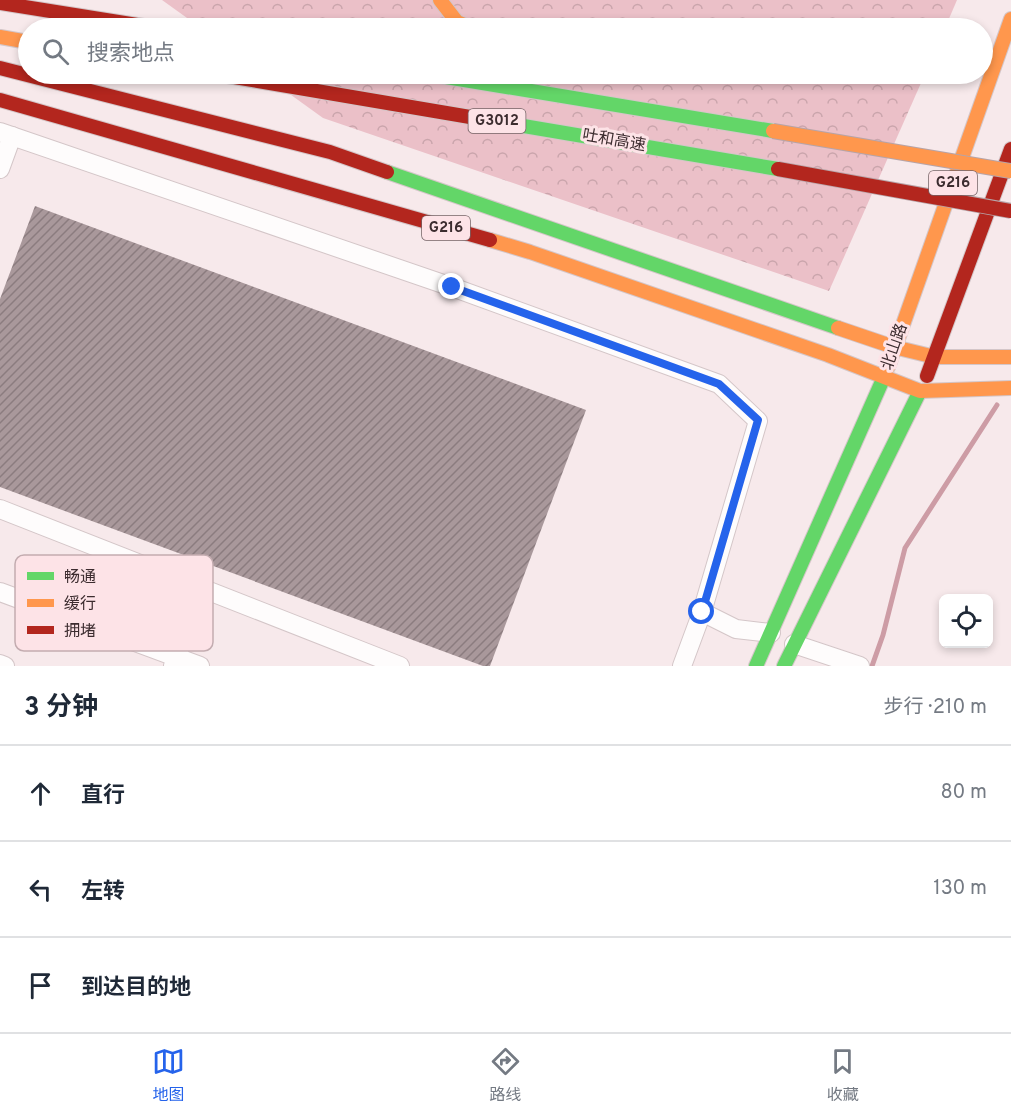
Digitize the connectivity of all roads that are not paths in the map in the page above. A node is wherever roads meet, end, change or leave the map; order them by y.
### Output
1 (440, 0) edge
2 (0, 3) edge
3 (94, 18) edge
4 (455, 18) edge
5 (1011, 19) edge
6 (0, 37) edge
7 (18, 40) edge
8 (0, 68) edge
9 (993, 69) edge
10 (18, 73) edge
11 (63, 84) edge
12 (275, 84) edge
13 (489, 84) edge
14 (988, 84) edge
15 (621, 91) dead end
16 (0, 100) edge
17 (710, 120) junction
18 (6, 134) edge
19 (1011, 149) edge
20 (1, 161) edge
21 (1011, 171) edge
22 (1011, 211) edge
23 (894, 347) junction
24 (935, 357) junction
25 (1011, 357) edge
26 (884, 378) junction
27 (1011, 388) edge
28 (920, 391) junction
29 (0, 509) edge
30 (118, 555) edge
31 (0, 592) edge
32 (213, 592) edge
33 (15, 598) edge
34 (702, 612) junction
35 (771, 633) junction
36 (794, 644) junction
37 (148, 651) edge
38 (175, 662) edge
39 (0, 664) edge
40 (855, 665) edge
41 (5, 666) edge
42 (200, 666) edge
43 (400, 666) edge
44 (682, 666) edge
45 (756, 666) edge
46 (784, 666) edge

1 - 4 main road
2 - 3 main road
5 - 9 main road, 北山路 / G216
6 - 7 main road
8 - 10 main road
11 - 23 main road
12 - 22 main road, 吐和高速 / G3012, bridge
13 - 17 main road, G3012
14 - 23 main road, 北山路 / G216
15 - 17 main road
16 - 26 main road, G216
17 - 21 main road, G3012, bridge
18 - 20 street
18 - 34 street
19 - 24 main road, G216
23 - 24 main road
23 - 26 main road, 北山路 / G216
24 - 25 main road
24 - 28 main road, G216
26 - 28 main road, G216
26 - 35 main road, 北山路
27 - 28 main road
28 - 36 main road
29 - 30 street
31 - 33 street
32 - 43 street
34 - 35 street
34 - 44 street
35 - 45 main road, 北山路
36 - 40 street
36 - 46 main road
37 - 38 street
38 - 42 street
39 - 41 street

